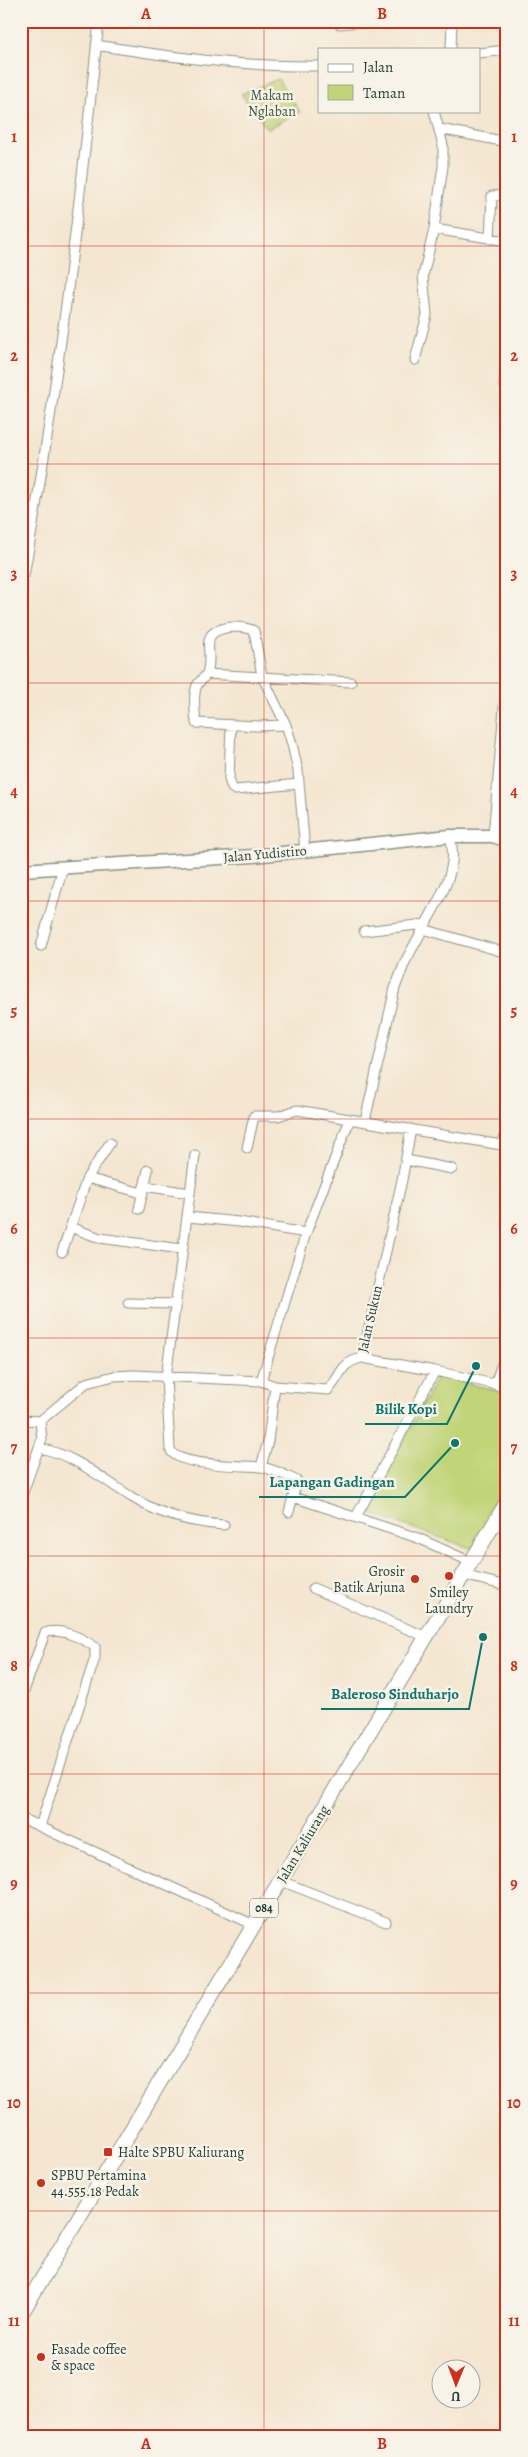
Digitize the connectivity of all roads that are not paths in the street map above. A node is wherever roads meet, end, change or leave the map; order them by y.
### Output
1 (99, 21) edge
2 (371, 21) edge
3 (452, 21) edge
4 (339, 24) dead end
5 (96, 45) junction
6 (451, 48) edge
7 (507, 50) edge
8 (480, 53) edge
9 (318, 66) edge
10 (434, 112) edge
11 (440, 129) junction
12 (507, 142) edge
13 (507, 195) edge
14 (434, 229) junction
15 (490, 239) junction
16 (507, 241) edge
17 (507, 350) edge
18 (415, 360) dead end
19 (507, 387) edge
20 (21, 592) edge
21 (207, 674) junction
22 (507, 674) edge
23 (262, 676) junction
24 (351, 682) dead end
25 (231, 725) junction
26 (286, 725) junction
27 (300, 784) junction
28 (450, 836) junction
29 (493, 836) junction
30 (507, 840) edge
31 (306, 851) junction
32 (63, 867) junction
33 (21, 870) edge
34 (424, 927) junction
35 (364, 931) dead end
36 (41, 946) dead end
37 (507, 953) edge
38 (350, 1119) junction
39 (365, 1120) junction
40 (507, 1122) edge
41 (411, 1129) junction
42 (110, 1143) dead end
43 (505, 1146) edge
44 (247, 1148) dead end
45 (194, 1155) dead end
46 (406, 1160) junction
47 (452, 1169) dead end
48 (148, 1170) dead end
49 (87, 1178) junction
50 (143, 1190) junction
51 (190, 1193) junction
52 (139, 1209) dead end
53 (188, 1217) junction
54 (70, 1227) junction
55 (306, 1233) junction
56 (181, 1249) junction
57 (62, 1252) dead end
58 (128, 1303) dead end
59 (174, 1304) junction
60 (507, 1351) edge
61 (362, 1358) junction
62 (435, 1371) junction
63 (166, 1377) junction
64 (261, 1381) junction
65 (495, 1383) junction
66 (276, 1386) junction
67 (507, 1387) edge
68 (21, 1420) edge
69 (40, 1421) junction
70 (40, 1448) junction
71 (261, 1467) junction
72 (293, 1496) junction
73 (21, 1498) edge
74 (507, 1502) edge
75 (289, 1512) dead end
76 (356, 1517) junction
77 (224, 1525) dead end
78 (471, 1562) junction
79 (463, 1575) junction
80 (507, 1586) edge
81 (313, 1588) dead end
82 (426, 1637) junction
83 (21, 1699) edge
84 (21, 1818) edge
85 (40, 1826) junction
86 (281, 1881) junction
87 (386, 1922) dead end
88 (254, 1925) junction
89 (21, 2314) edge

1 - 5 street
2 - 4 street
3 - 6 street
5 - 9 street
5 - 20 street
7 - 8 street
10 - 11 street
11 - 12 street
11 - 14 street
13 - 15 street
14 - 15 street
14 - 18 street
15 - 16 street
17 - 19 street
21 - 23 street
21 - 23 street
21 - 25 street
22 - 29 street
23 - 24 street
23 - 26 street
25 - 26 street
25 - 27 street
26 - 27 street
27 - 31 street
28 - 29 street, Jalan Yudistiro
28 - 31 street, Jalan Yudistiro
28 - 34 street
29 - 30 street, Jalan Yudistiro
31 - 32 street, Jalan Yudistiro
32 - 33 street, Jalan Yudistiro
32 - 36 street
34 - 35 street
34 - 37 street
34 - 39 street
38 - 39 street
38 - 44 street
38 - 55 street
39 - 41 street
40 - 43 street
41 - 43 street
41 - 46 street, Jalan Sukun
42 - 49 street
45 - 51 street
46 - 47 street
46 - 61 street, Jalan Sukun
48 - 50 street
49 - 50 street
49 - 54 street
50 - 51 street
50 - 52 street
51 - 53 street
53 - 55 street
53 - 56 street
54 - 56 street
54 - 57 street
55 - 64 street
56 - 59 street
58 - 59 street
59 - 63 street
60 - 65 street
61 - 62 street
61 - 66 street, Jalan Sukun
62 - 65 street
62 - 76 street
63 - 64 street, Jalan Sukun
63 - 69 street, Jalan Sukun
63 - 71 street
64 - 66 street, Jalan Sukun
65 - 67 street
66 - 71 street
68 - 69 street
69 - 70 street
70 - 73 street
70 - 77 street
71 - 72 street
72 - 75 street
72 - 76 street
74 - 78 main road, Jalan Kaliurang / 084
76 - 78 street
78 - 79 main road, Jalan Kaliurang / 084
79 - 80 street
79 - 82 main road, Jalan Kaliurang / 084
81 - 82 street
82 - 86 main road, Jalan Kaliurang / 084
83 - 85 street
84 - 85 street
85 - 88 street
86 - 87 street
86 - 88 main road, Jalan Kaliurang / 084
88 - 89 main road, Jalan Kaliurang / 084

